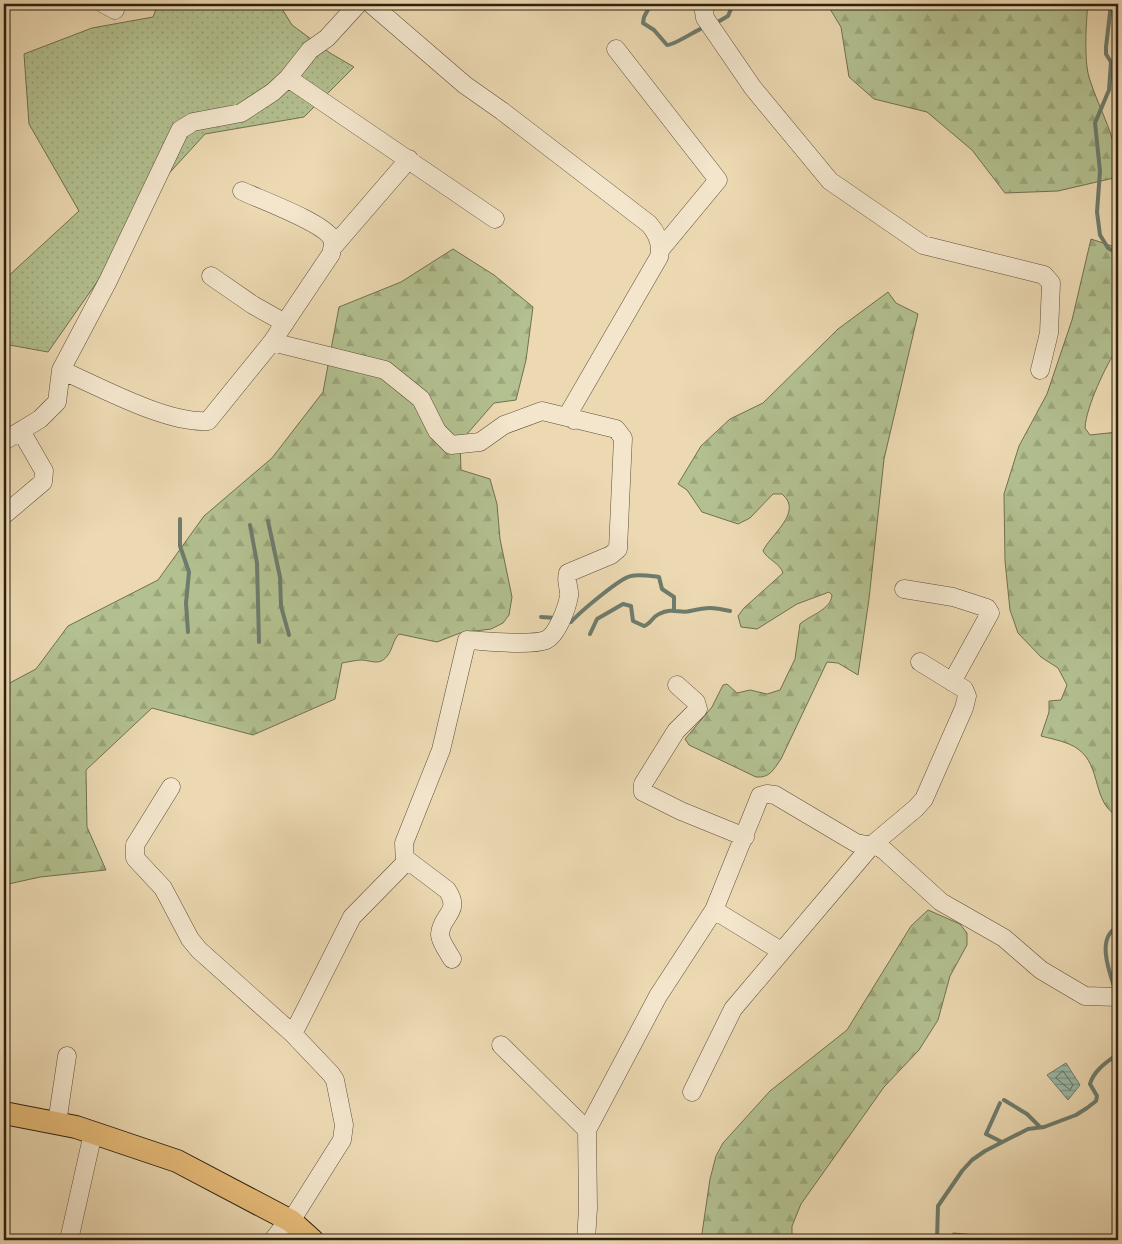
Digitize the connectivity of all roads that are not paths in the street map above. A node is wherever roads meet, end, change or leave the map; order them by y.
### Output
1 (358, 4) edge
2 (371, 4) edge
3 (703, 4) edge
4 (616, 49) dead end
5 (288, 78) junction
6 (409, 159) junction
7 (242, 191) dead end
8 (495, 219) dead end
9 (333, 247) junction
10 (660, 250) junction
11 (211, 276) dead end
12 (284, 323) junction
13 (272, 342) junction
14 (61, 370) junction
15 (1040, 370) dead end
16 (574, 420) junction
17 (21, 431) junction
18 (4, 441) edge
19 (4, 515) edge
20 (904, 589) dead end
21 (920, 662) dead end
22 (952, 682) junction
23 (678, 685) dead end
24 (171, 787) dead end
25 (745, 837) junction
26 (872, 845) junction
27 (406, 859) junction
28 (714, 910) junction
29 (781, 951) junction
30 (452, 959) dead end
31 (1110, 997) edge
32 (293, 1034) junction
33 (501, 1045) dead end
34 (67, 1056) dead end
35 (692, 1092) dead end
36 (4, 1113) edge
37 (57, 1124) junction
38 (587, 1130) junction
39 (92, 1133) junction
40 (291, 1221) junction
41 (70, 1240) edge
42 (272, 1240) edge
43 (312, 1240) edge
44 (586, 1240) edge

1 - 5 street
2 - 10 street
3 - 15 street
4 - 10 street
5 - 6 street
5 - 14 street
6 - 8 street
6 - 9 street
7 - 9 street
9 - 12 street
10 - 16 street
11 - 12 street
12 - 13 street
13 - 14 street
13 - 16 street
14 - 17 street
16 - 27 street
17 - 18 street
17 - 19 street
20 - 22 street
21 - 22 street
22 - 26 street
23 - 25 street
24 - 32 street
25 - 26 street
25 - 28 street
26 - 29 street
26 - 31 street
27 - 30 street
27 - 32 street
28 - 29 street
28 - 38 street
29 - 35 street
32 - 40 street
33 - 38 street
34 - 37 street
36 - 37 main road
37 - 39 main road
38 - 44 street
39 - 40 main road
39 - 41 street
40 - 42 street
40 - 43 main road

